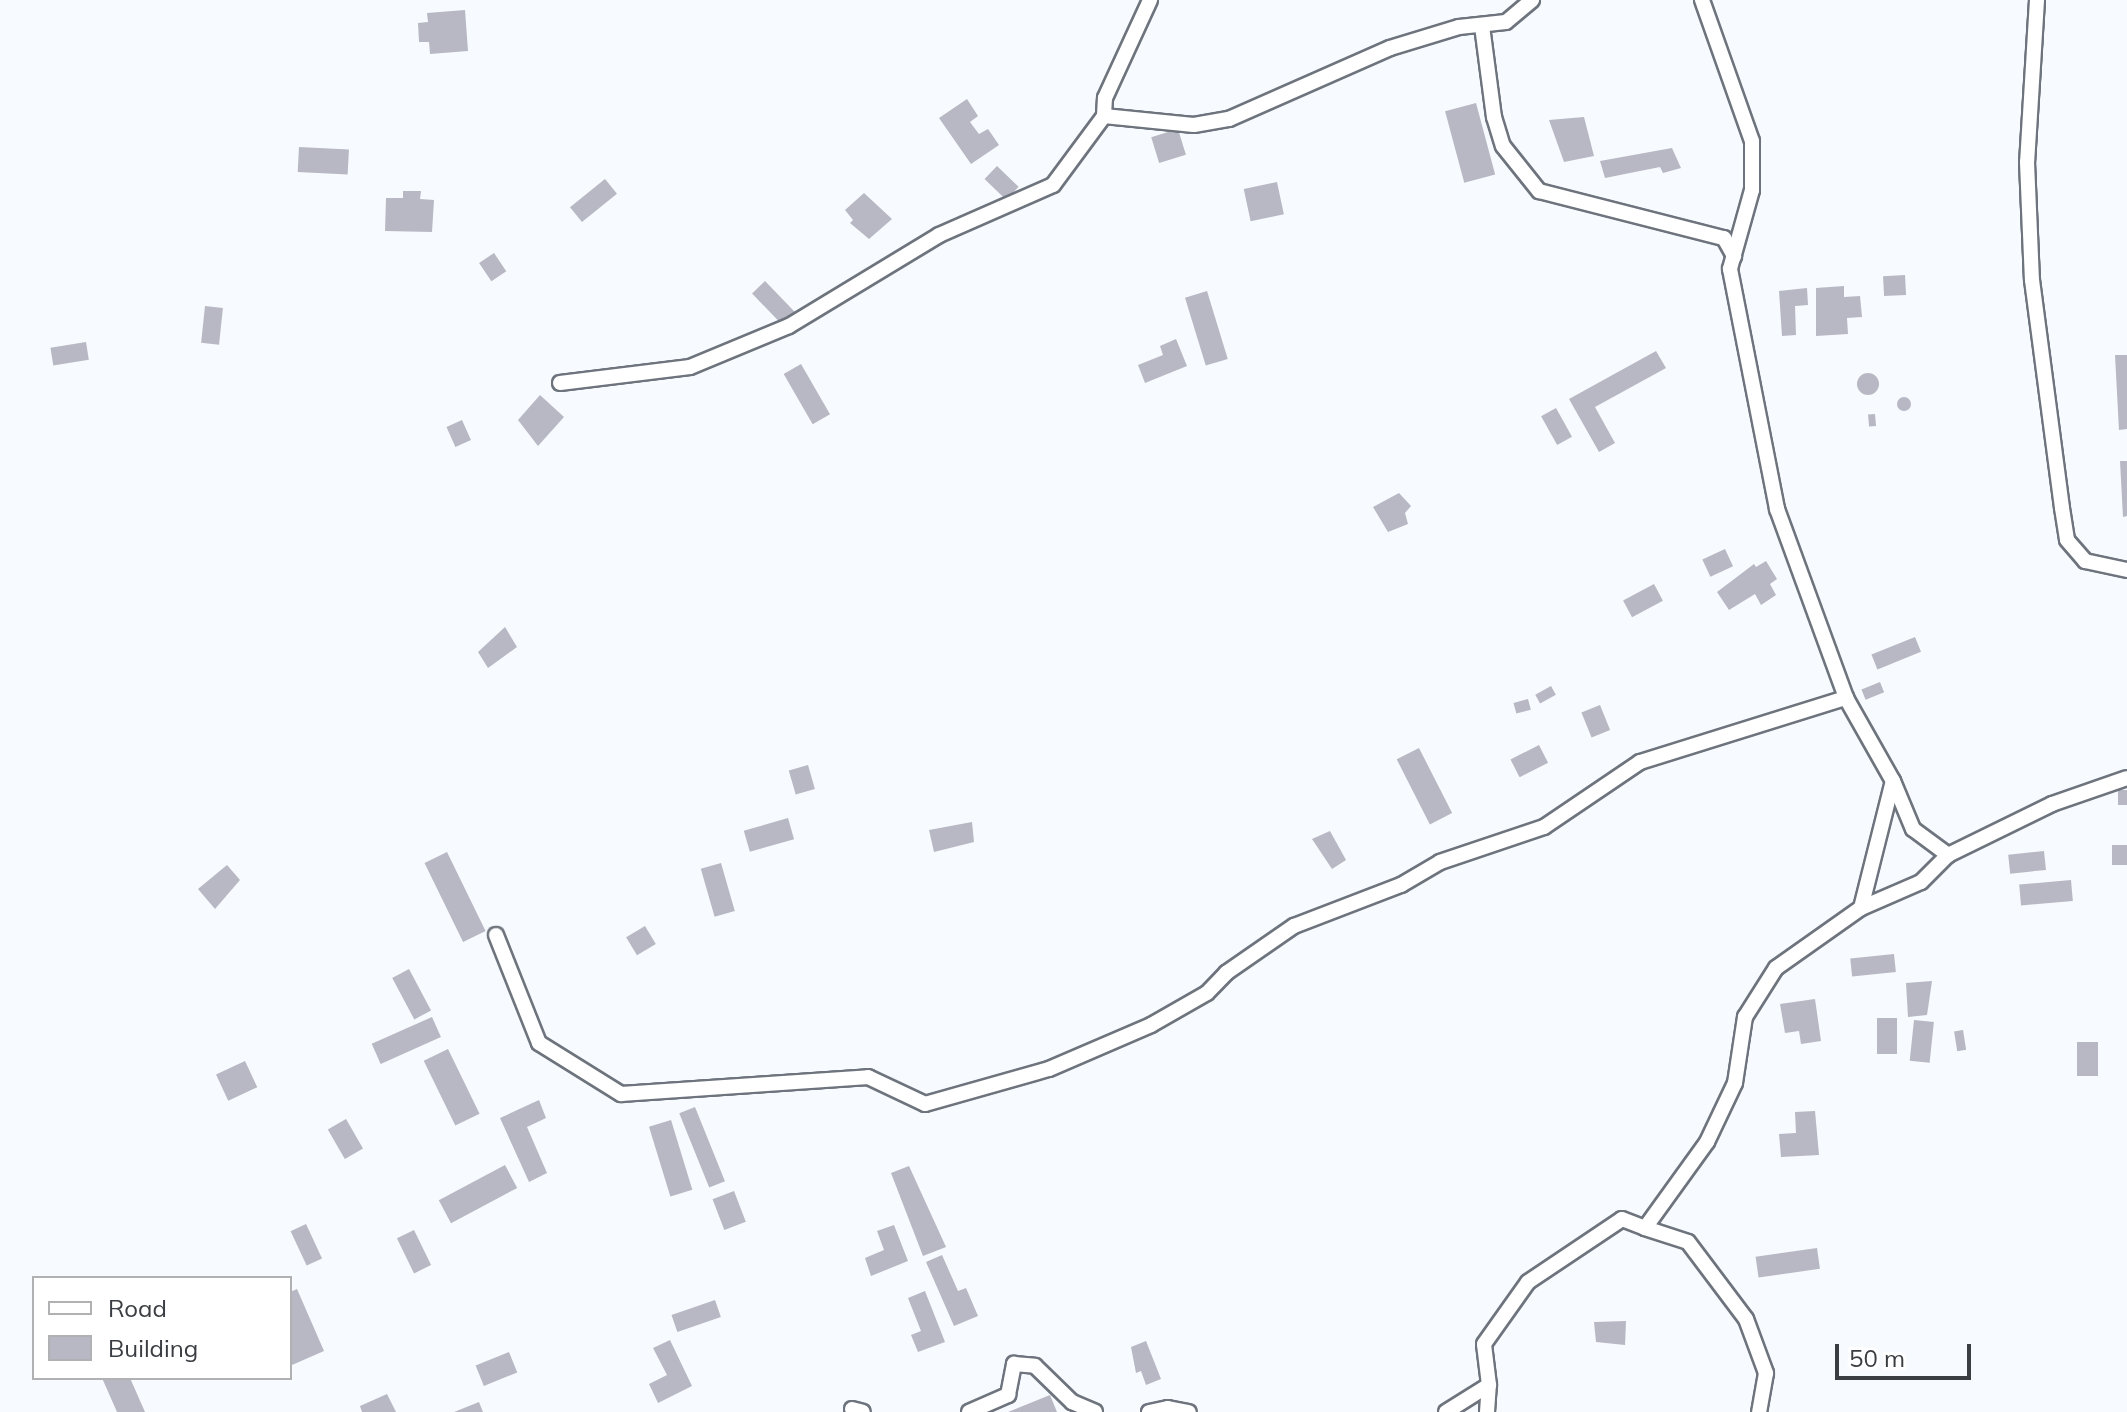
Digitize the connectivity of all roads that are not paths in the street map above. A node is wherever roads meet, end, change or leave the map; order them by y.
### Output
1 (1150, 0) edge
2 (1532, 0) edge
3 (1702, 0) edge
4 (2037, 0) edge
5 (1482, 26) junction
6 (1104, 116) junction
7 (1734, 256) junction
8 (560, 383) dead end
9 (2127, 570) edge
10 (1846, 698) junction
11 (2127, 778) edge
12 (1893, 781) junction
13 (1948, 855) junction
14 (1861, 908) junction
15 (496, 935) dead end
16 (1645, 1228) junction
17 (1489, 1385) junction
18 (969, 1412) edge
19 (1095, 1412) edge
20 (1149, 1412) edge
21 (1189, 1412) edge
22 (1446, 1412) edge
23 (1487, 1412) edge
24 (1759, 1412) edge

1 - 6 street
2 - 5 street
3 - 7 street
4 - 9 street
5 - 6 street
5 - 7 street
6 - 8 street
7 - 10 street
10 - 12 street
10 - 15 street
11 - 13 street
12 - 13 street
12 - 14 street
13 - 14 street
14 - 16 street
16 - 17 street
16 - 24 street
17 - 22 street
17 - 23 street
18 - 19 street
20 - 21 street

